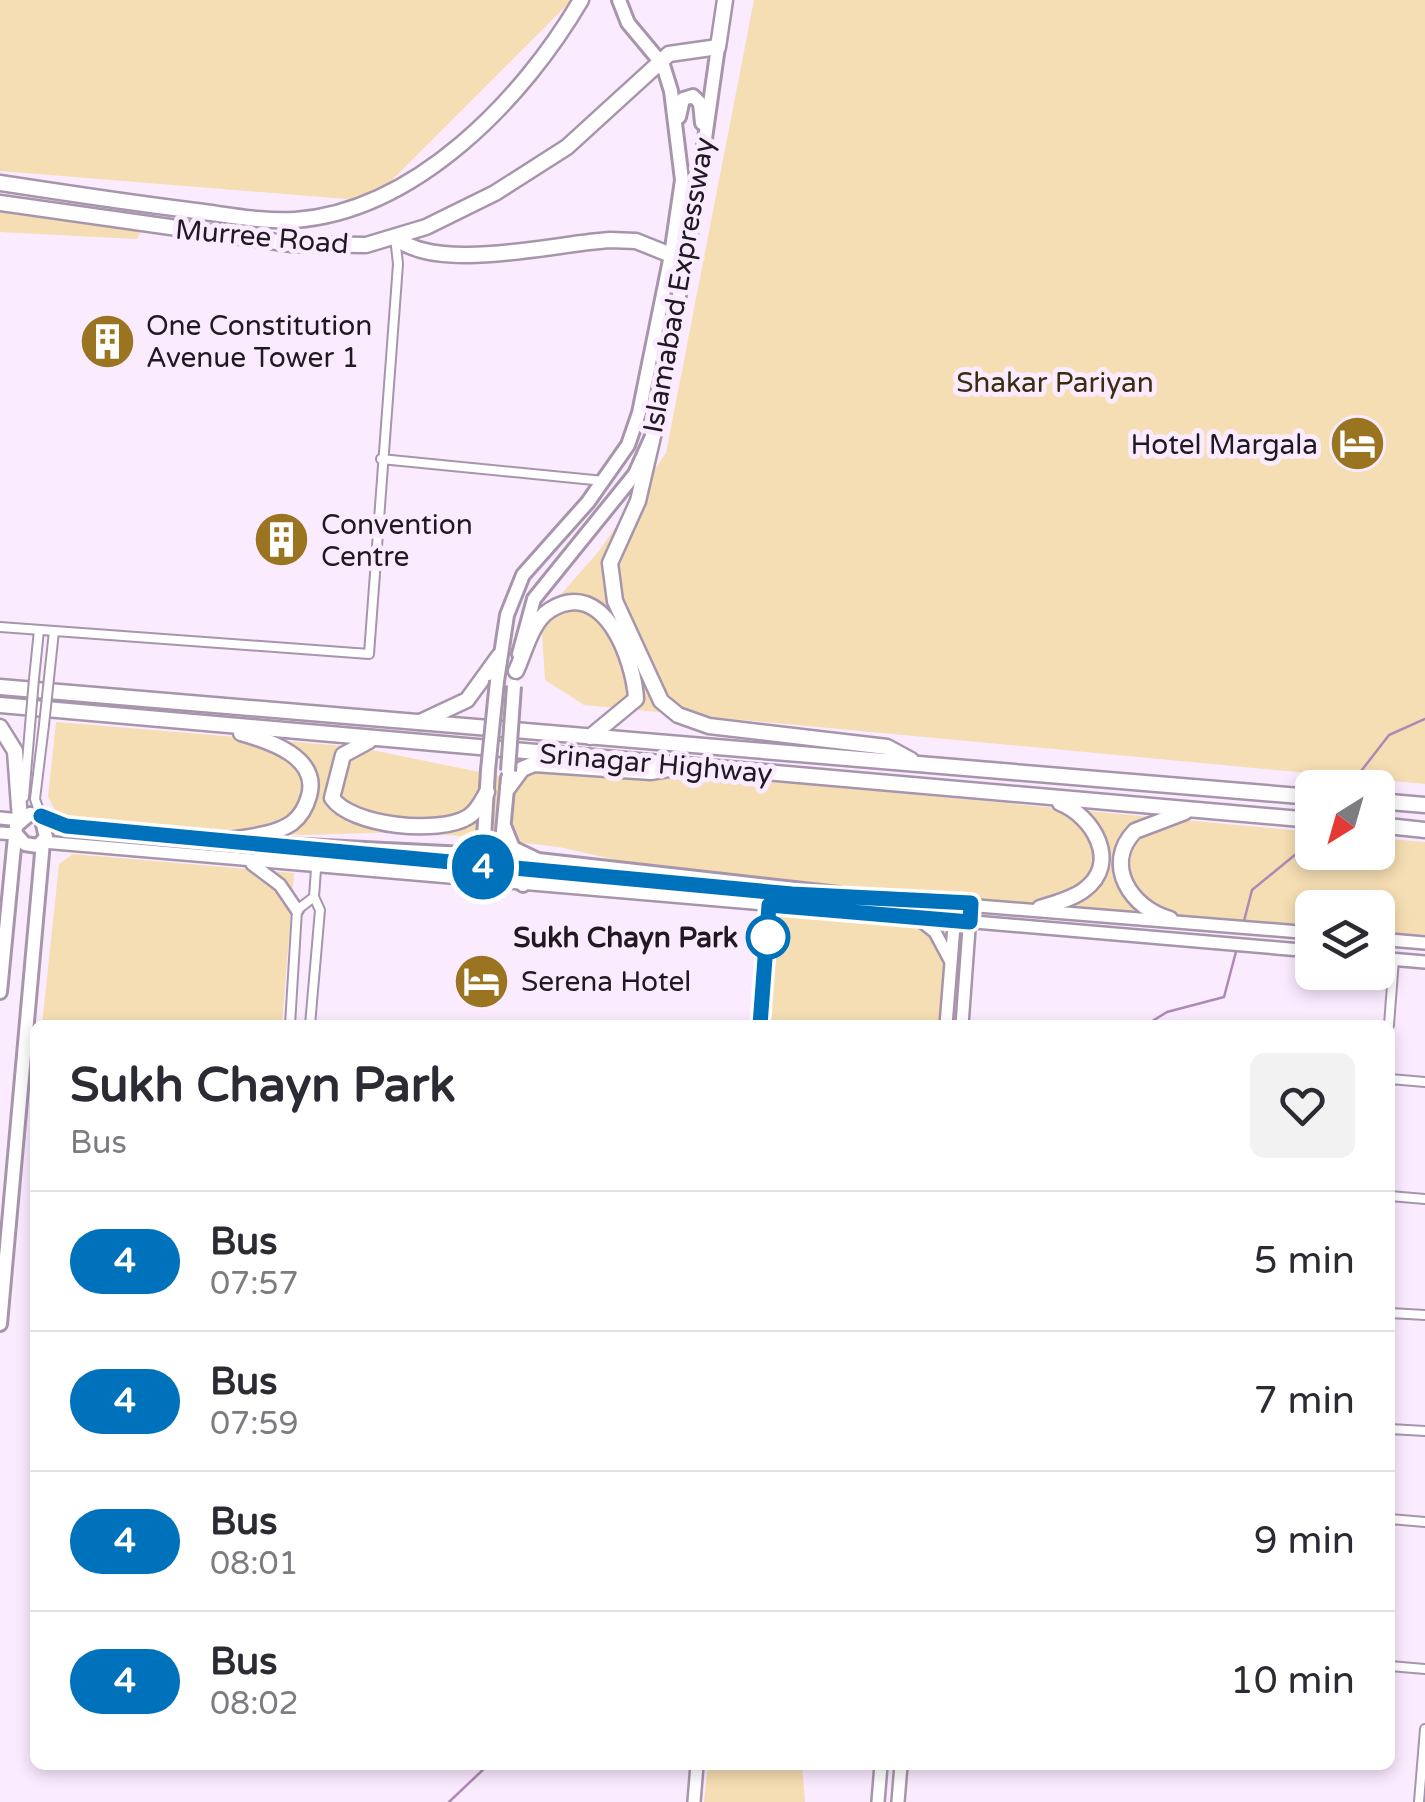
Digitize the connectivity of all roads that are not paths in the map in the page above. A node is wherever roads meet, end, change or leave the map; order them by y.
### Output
1 (581, 0) edge
2 (618, 0) edge
3 (724, 0) edge
4 (718, 47) junction
5 (660, 60) junction
6 (680, 154) junction
7 (703, 156) junction
8 (0, 183) edge
9 (0, 203) edge
10 (156, 206) junction
11 (154, 225) junction
12 (396, 237) junction
13 (670, 255) junction
14 (654, 432) junction
15 (381, 459) junction
16 (604, 481) junction
17 (0, 627) edge
18 (39, 630) junction
19 (54, 632) junction
20 (500, 656) junction
21 (515, 679) junction
22 (0, 687) edge
23 (0, 705) edge
24 (208, 724) junction
25 (414, 724) junction
26 (0, 727) edge
27 (590, 737) junction
28 (374, 739) junction
29 (918, 764) junction
30 (689, 765) junction
31 (508, 788) junction
32 (487, 792) junction
33 (1295, 795) edge
34 (1046, 798) junction
35 (1395, 804) edge
36 (1425, 807) edge
37 (1195, 809) junction
38 (41, 816) junction
39 (0, 818) edge
40 (1295, 819) edge
41 (20, 823) junction
42 (1395, 827) edge
43 (505, 828) junction
44 (1425, 828) edge
45 (91, 829) junction
46 (0, 833) edge
47 (222, 841) junction
48 (44, 842) junction
49 (239, 843) joint
50 (90, 847) junction
51 (525, 856) junction
52 (248, 862) junction
53 (316, 869) junction
54 (538, 871) tunnel mouth
55 (468, 880) junction
56 (523, 885) junction
57 (839, 894) junction
58 (314, 897) junction
59 (956, 901) junction
60 (971, 903) junction
61 (769, 905) junction
62 (1040, 908) junction
63 (298, 910) junction
64 (916, 917) junction
65 (1170, 918) junction
66 (955, 920) junction
67 (970, 922) junction
68 (1290, 931) junction
69 (1295, 931) edge
70 (1395, 940) edge
71 (1425, 943) edge
72 (1282, 949) junction
73 (1295, 950) edge
74 (1395, 959) edge
75 (1425, 962) edge
76 (951, 964) junction
77 (1391, 990) edge
78 (0, 992) edge
79 (290, 1020) edge
80 (310, 1020) edge
81 (760, 1020) edge
82 (946, 1020) edge
83 (962, 1020) edge
84 (1388, 1020) edge
85 (1395, 1079) edge
86 (1425, 1082) edge
87 (1395, 1196) edge
88 (1425, 1199) edge
89 (1395, 1313) edge
90 (1425, 1315) edge
91 (0, 1324) edge
92 (1395, 1429) edge
93 (1425, 1431) edge
94 (1395, 1520) edge
95 (1425, 1522) edge
96 (1395, 1666) edge
97 (1425, 1669) edge
98 (1425, 1729) edge
99 (1424, 1752) edge
100 (697, 1770) edge
101 (881, 1770) edge
102 (900, 1770) edge
103 (694, 1802) edge
104 (878, 1802) edge
105 (898, 1802) edge
106 (1419, 1802) edge

1 - 10 highway, Murree Road
2 - 5 main road, Islamabad Expressway
3 - 4 highway
4 - 5 highway, Murree Road
4 - 7 main road, Islamabad Expressway
5 - 6 main road, Islamabad Expressway
5 - 12 highway, Murree Road
6 - 7 main road
6 - 13 main road, Islamabad Expressway
7 - 14 main road, Islamabad Expressway
8 - 10 highway, Murree Road
9 - 11 highway, Murree Road
10 - 11 highway
11 - 12 highway, Murree Road
12 - 13 highway
12 - 15 street
13 - 16 main road, Islamabad Expressway
14 - 21 main road, Islamabad Expressway
14 - 29 highway
15 - 16 street
15 - 19 street
16 - 20 main road, Islamabad Expressway
17 - 18 street
18 - 19 street
18 - 41 street, bridge
19 - 38 street, bridge
20 - 25 highway
20 - 32 main road, Islamabad Expressway, bridge
21 - 27 highway
21 - 31 main road, Islamabad Expressway, bridge
22 - 25 highway, Srinagar Highway
23 - 24 highway, Srinagar Highway
24 - 28 highway, Srinagar Highway
24 - 47 highway
25 - 27 highway, Srinagar Highway
26 - 41 highway
27 - 29 highway, Srinagar Highway
28 - 30 highway, Srinagar Highway
28 - 32 highway
29 - 33 highway, Srinagar Highway
30 - 31 highway
30 - 34 highway, Srinagar Highway
31 - 43 main road, Islamabad Expressway
32 - 49 main road, Islamabad Expressway
34 - 37 highway, Srinagar Highway
34 - 62 highway
35 - 36 highway
37 - 40 highway, Srinagar Highway
37 - 65 highway
38 - 41 main road
38 - 45 main road
38 - 48 main road
39 - 41 main road
41 - 46 main road
41 - 48 main road
41 - 78 main road
42 - 44 highway
43 - 51 main road
43 - 55 main road, Islamabad Expressway
45 - 47 main road
45 - 50 main road
47 - 49 main road
48 - 50 main road
48 - 91 main road
50 - 52 main road
51 - 56 main road
51 - 57 main road
52 - 53 main road
52 - 63 main road
53 - 55 main road
53 - 58 street
54 - 57 main road
55 - 56 main road
56 - 61 main road
57 - 59 main road
58 - 63 street
58 - 80 street
59 - 60 main road
59 - 66 main road
60 - 62 main road
60 - 67 main road
61 - 64 main road
61 - 81 main road
62 - 65 main road
63 - 79 street
64 - 66 main road
64 - 76 main road
65 - 68 main road
66 - 67 main road
66 - 76 main road
67 - 72 main road
67 - 83 main road
68 - 69 main road
68 - 72 main road
70 - 71 main road
72 - 73 main road
74 - 75 main road
76 - 82 main road
77 - 84 street
85 - 86 street
87 - 88 street
89 - 90 street
92 - 93 street
94 - 95 street
96 - 97 street
98 - 99 street
99 - 106 street
100 - 103 main road
101 - 104 main road
102 - 105 main road

